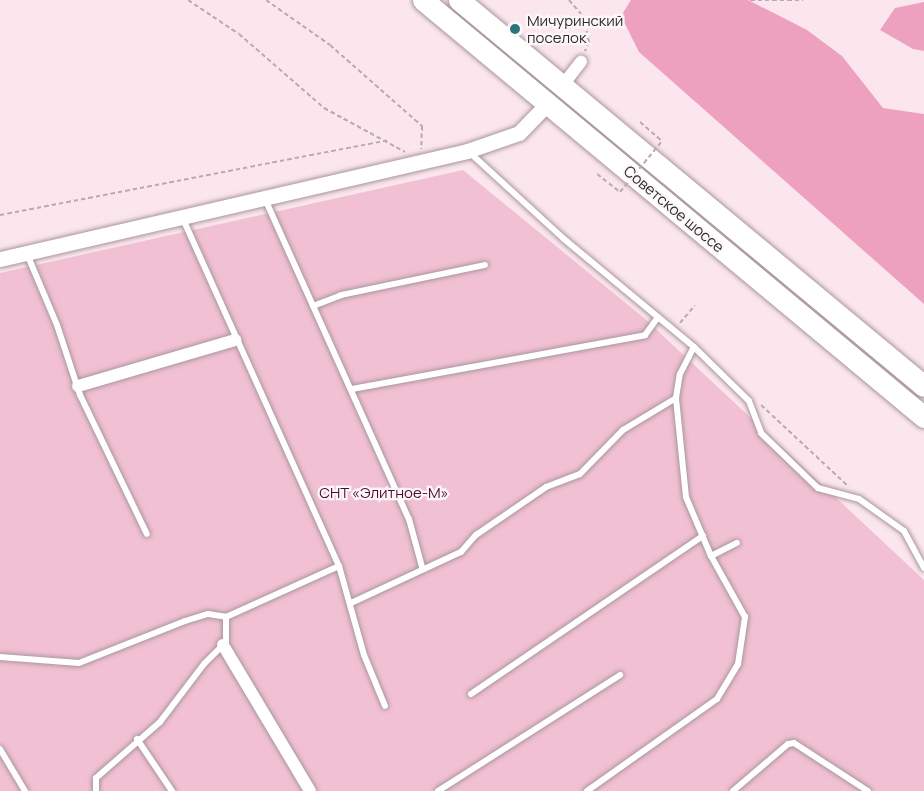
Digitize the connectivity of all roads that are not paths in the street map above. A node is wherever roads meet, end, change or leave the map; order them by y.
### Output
1 (423, 0) edge
2 (459, 0) edge
3 (581, 62) road end
4 (562, 86) junction
5 (548, 103) junction
6 (467, 151) junction
7 (265, 200) junction
8 (182, 218) junction
9 (26, 254) junction
10 (0, 259) edge
11 (484, 265) dead end
12 (313, 306) junction
13 (658, 317) junction
14 (234, 340) junction
15 (694, 347) junction
16 (78, 386) junction
17 (924, 386) edge
18 (352, 389) junction
19 (676, 398) junction
20 (924, 417) edge
21 (147, 534) dead end
22 (703, 536) junction
23 (737, 543) dead end
24 (711, 556) junction
25 (339, 566) junction
26 (422, 567) junction
27 (924, 568) edge
28 (351, 603) junction
29 (226, 617) junction
30 (223, 645) junction
31 (0, 657) edge
32 (620, 675) dead end
33 (471, 694) dead end
34 (385, 706) dead end
35 (137, 739) junction
36 (0, 749) edge
37 (25, 791) edge
38 (96, 791) edge
39 (172, 791) edge
40 (310, 791) edge
41 (438, 791) edge
42 (587, 791) edge
43 (733, 791) edge
44 (868, 791) edge

1 - 5 highway, Советское шоссе
2 - 4 highway, Советское шоссе
3 - 4 street
4 - 5 highway
4 - 17 highway, Советское шоссе
5 - 6 street
5 - 20 highway, Советское шоссе
6 - 7 street
6 - 13 lane
7 - 8 street
7 - 12 lane
8 - 9 street
8 - 14 lane
9 - 10 street
9 - 16 lane
11 - 12 lane
12 - 18 lane
13 - 15 lane
13 - 18 lane
14 - 16 street
14 - 25 lane
15 - 19 lane
15 - 27 lane
16 - 21 lane
18 - 26 lane
19 - 22 lane
19 - 26 lane
22 - 24 lane
22 - 33 lane
23 - 24 lane
24 - 42 lane
25 - 28 lane
25 - 29 lane
26 - 28 lane
28 - 34 lane
29 - 30 lane
29 - 31 lane
30 - 35 lane
30 - 40 street
32 - 41 lane
35 - 38 lane
35 - 39 lane
36 - 37 lane
43 - 44 lane

